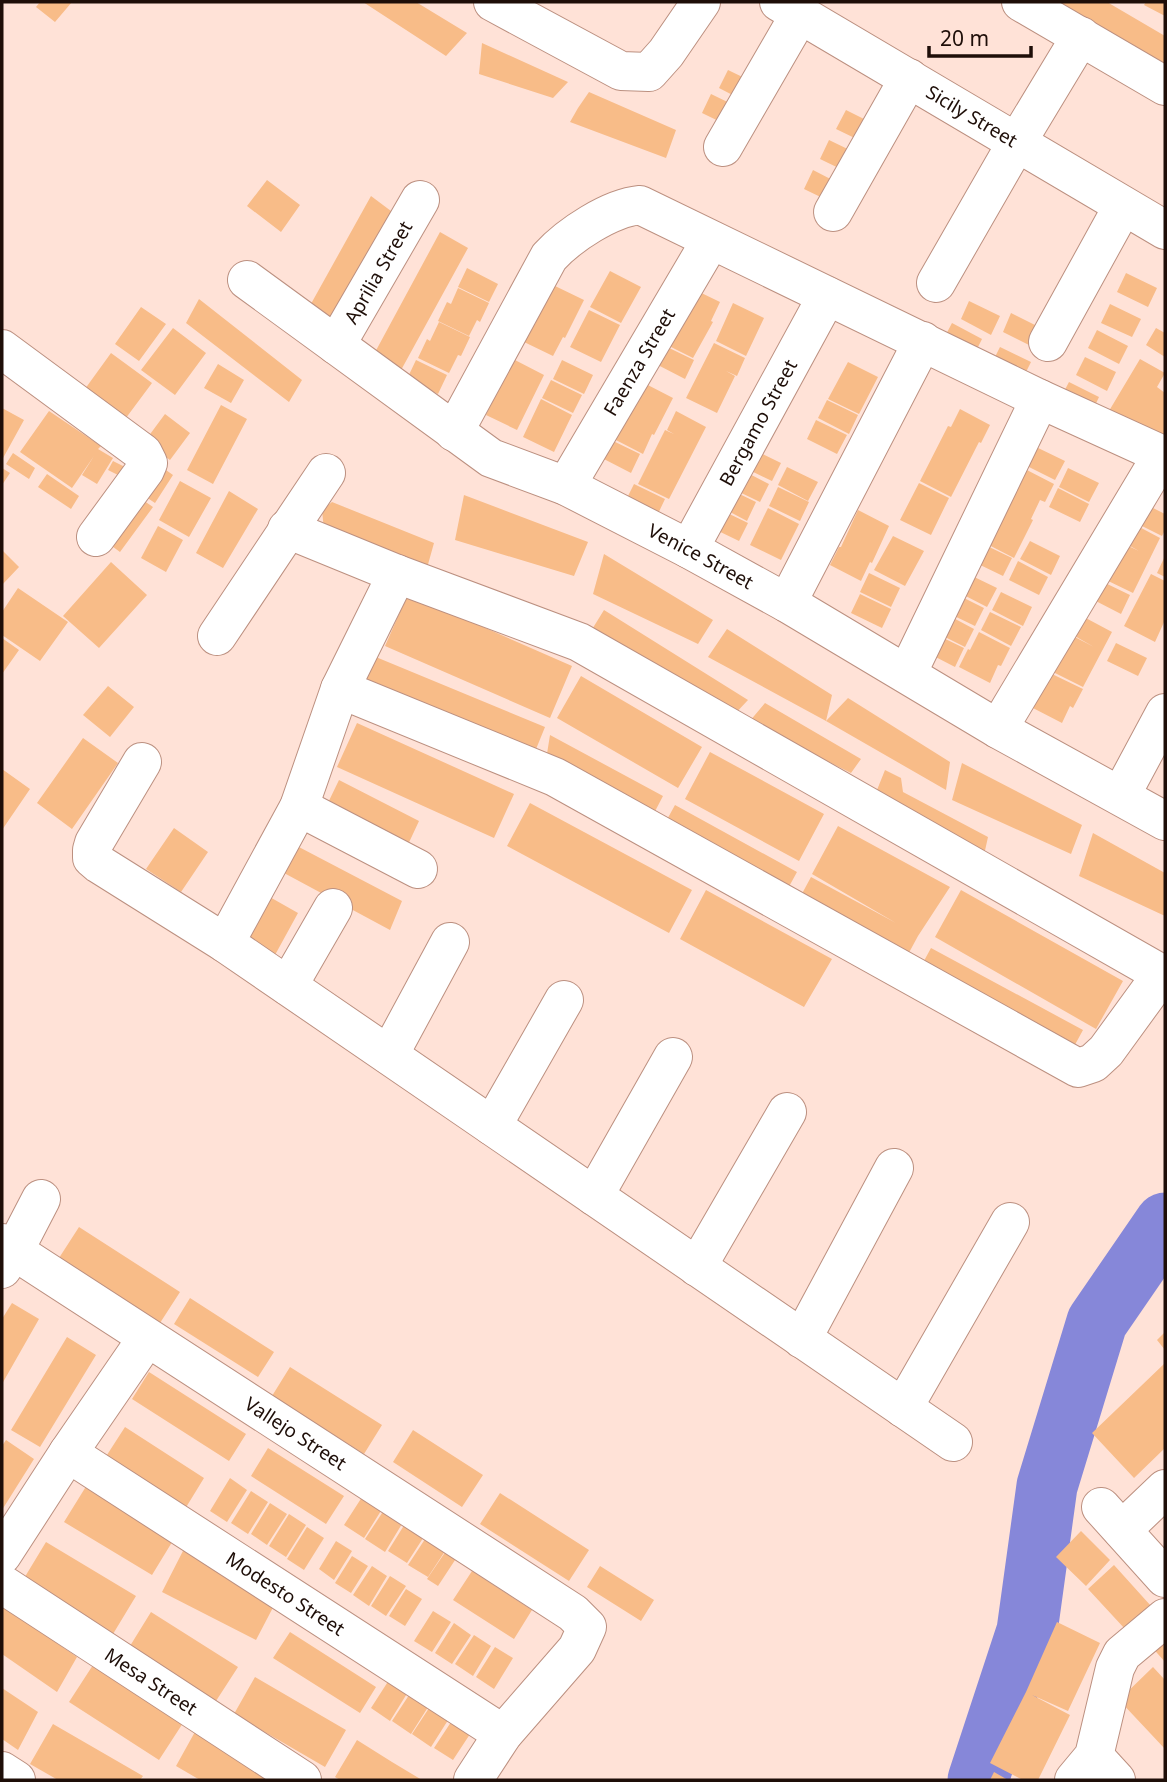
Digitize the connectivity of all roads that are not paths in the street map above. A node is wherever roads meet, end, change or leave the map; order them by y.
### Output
1 (493, 2) edge
2 (701, 2) edge
3 (1021, 2) edge
4 (790, 8) edge
5 (1081, 36) junction
6 (909, 78) junction
7 (1165, 86) edge
8 (1017, 142) junction
9 (723, 147) dead end
10 (420, 200) dead end
11 (1124, 205) junction
12 (834, 212) dead end
13 (1165, 230) edge
14 (711, 240) junction
15 (247, 280) dead end
16 (936, 282) dead end
17 (827, 296) junction
18 (923, 341) junction
19 (1048, 342) dead end
20 (336, 345) junction
21 (2, 349) edge
22 (1041, 399) junction
23 (454, 432) junction
24 (1164, 456) edge
25 (326, 473) dead end
26 (566, 486) junction
27 (287, 528) junction
28 (96, 537) dead end
29 (689, 549) junction
30 (397, 574) junction
31 (787, 603) junction
32 (217, 636) dead end
33 (908, 674) junction
34 (340, 689) junction
35 (1165, 713) edge
36 (998, 729) junction
37 (142, 762) dead end
38 (1121, 795) junction
39 (299, 807) junction
40 (1165, 821) edge
41 (418, 869) dead end
42 (333, 908) dead end
43 (450, 942) dead end
44 (225, 943) junction
45 (1164, 975) edge
46 (288, 986) junction
47 (564, 1000) dead end
48 (389, 1055) junction
49 (673, 1057) dead end
50 (787, 1112) dead end
51 (492, 1126) junction
52 (894, 1168) dead end
53 (594, 1196) junction
54 (41, 1199) dead end
55 (1010, 1222) dead end
56 (6, 1254) edge
57 (697, 1267) junction
58 (147, 1338) junction
59 (802, 1339) junction
60 (903, 1408) junction
61 (953, 1442) dead end
62 (68, 1453) junction
63 (1165, 1489) edge
64 (2, 1555) edge
65 (1165, 1578) edge
66 (2, 1584) edge
67 (1165, 1618) edge
68 (503, 1734) junction
69 (2, 1771) edge
70 (1095, 1772) edge
71 (16, 1780) edge
72 (302, 1780) edge
73 (473, 1780) edge

1 - 2 street
3 - 5 street
4 - 6 street, Sicily Street
4 - 9 street
5 - 7 street
5 - 8 street
6 - 8 street, Sicily Street
6 - 12 street
8 - 11 street, Sicily Street
8 - 16 street
10 - 20 street, Aprilia Street
11 - 13 street, Sicily Street
11 - 19 street
14 - 17 street
14 - 23 street
14 - 26 street, Faenza Street
15 - 20 street, Venice Street
17 - 18 street
17 - 29 street, Bergamo Street
18 - 22 street
18 - 31 street
20 - 23 street, Venice Street
21 - 28 street
22 - 24 street
22 - 33 street
23 - 26 street, Venice Street
24 - 36 street
25 - 27 street
26 - 29 street, Venice Street
27 - 30 street
27 - 32 street
29 - 31 street, Venice Street
30 - 34 street
30 - 45 street
31 - 33 street, Venice Street
33 - 36 street, Venice Street
34 - 39 street
34 - 45 street
35 - 38 street
36 - 38 street, Venice Street
37 - 44 street
38 - 40 street, Venice Street
39 - 41 street
39 - 44 street
42 - 46 street
43 - 48 street
44 - 46 street
46 - 48 street
47 - 51 street
48 - 51 street
49 - 53 street
50 - 57 street
51 - 53 street
52 - 59 street
53 - 57 street
54 - 56 street
55 - 60 street
56 - 58 street, Vallejo Street
57 - 59 street
58 - 62 street
58 - 68 street, Vallejo Street
59 - 60 street
60 - 61 street
62 - 64 street
62 - 68 street, Modesto Street
63 - 65 street
66 - 72 street, Mesa Street
67 - 70 street
68 - 73 street
69 - 71 street

